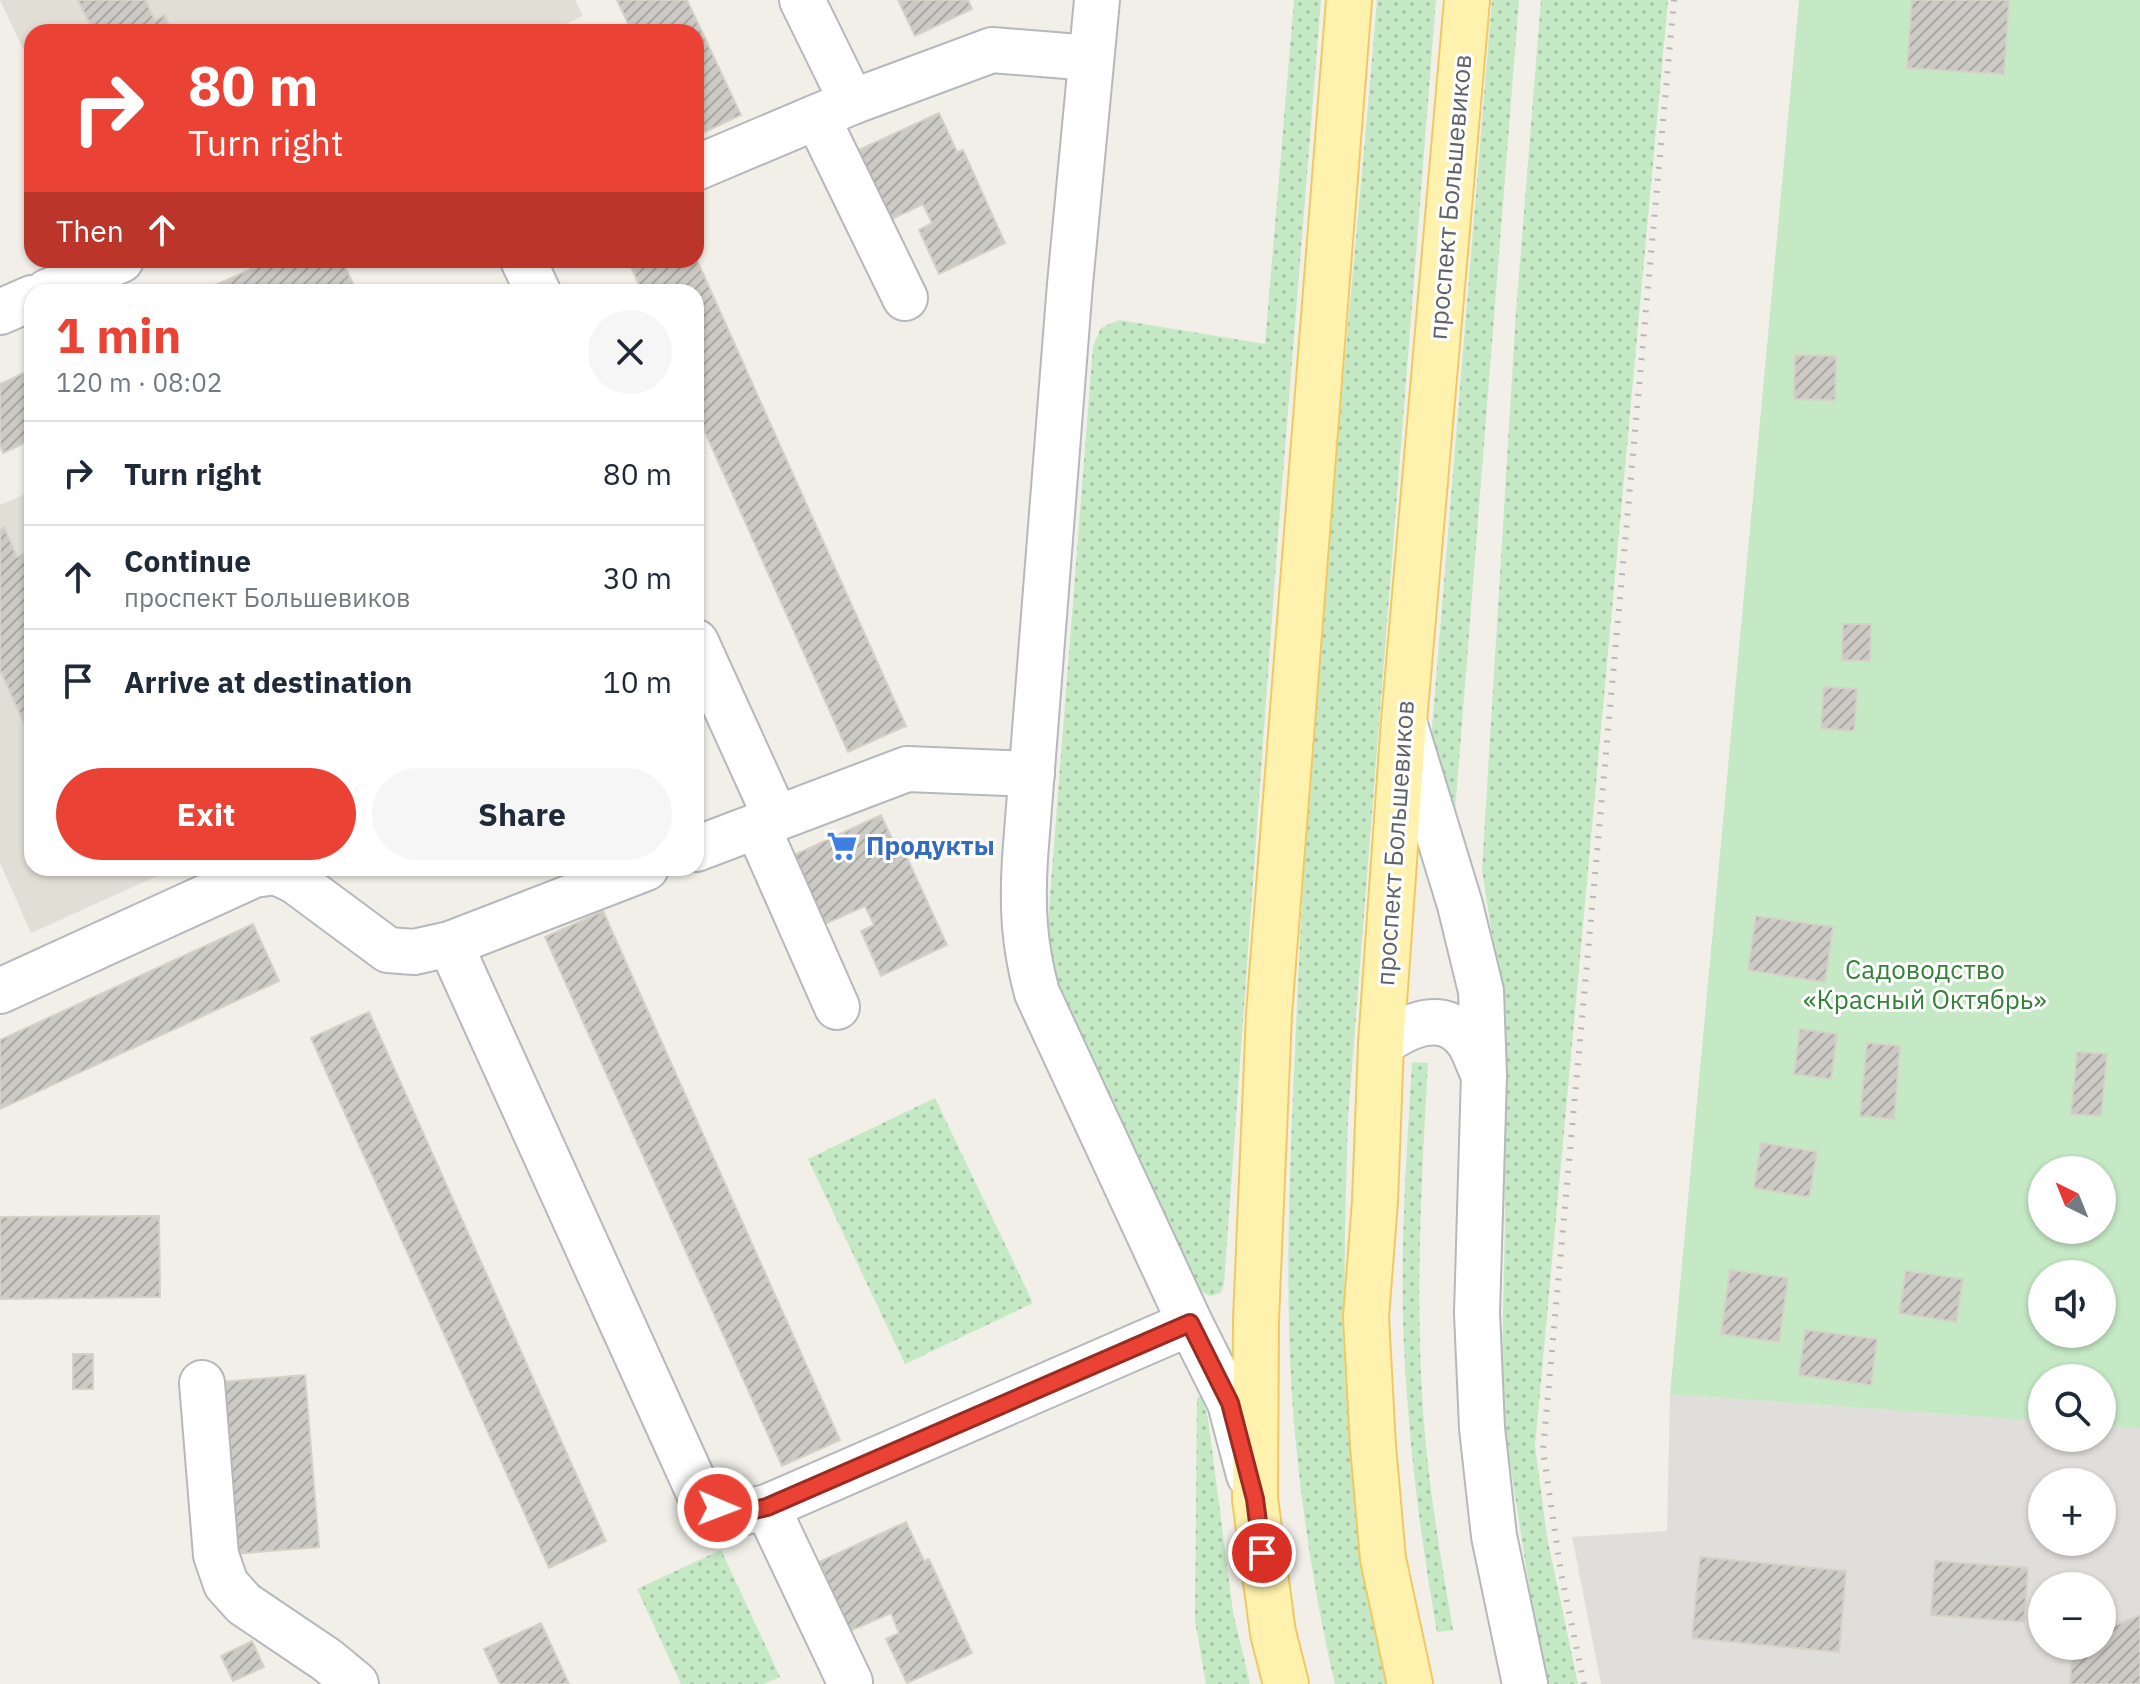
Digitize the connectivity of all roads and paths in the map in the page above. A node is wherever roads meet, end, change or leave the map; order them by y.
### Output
1 (802, 0) edge
2 (1097, 0) edge
3 (1349, 0) edge
4 (1467, 0) edge
5 (1091, 58) junction
6 (835, 110) junction
7 (704, 165) edge
8 (102, 268) edge
9 (66, 284) edge
10 (905, 298) dead end
11 (24, 302) edge
12 (0, 312) edge
13 (704, 663) edge
14 (1404, 721) junction
15 (1032, 774) junction
16 (766, 822) junction
17 (704, 846) edge
18 (252, 876) edge
19 (284, 876) edge
20 (625, 876) edge
21 (450, 944) junction
22 (0, 991) edge
23 (837, 1007) dead end
24 (1381, 1044) junction
25 (1484, 1075) junction
26 (1190, 1323) junction
27 (202, 1383) dead end
28 (1255, 1499) junction
29 (767, 1507) junction
30 (850, 1682) dead end
31 (356, 1684) edge
32 (1286, 1684) edge
33 (1410, 1684) edge
34 (1525, 1684) edge

1 - 6 street
2 - 5 street
3 - 28 main road
4 - 14 main road, проспект Большевиков
5 - 6 street
5 - 15 street
6 - 7 street
6 - 10 street
8 - 9 street
11 - 12 street
13 - 16 street
14 - 24 main road, проспект Большевиков
14 - 25 street
15 - 16 street
15 - 26 street
16 - 17 street
16 - 23 street
18 - 22 street
19 - 21 street
20 - 21 street
21 - 29 street
24 - 25 street
24 - 33 main road, проспект Большевиков
25 - 34 street
26 - 28 street
26 - 29 street
27 - 31 street
28 - 32 main road
29 - 30 street

